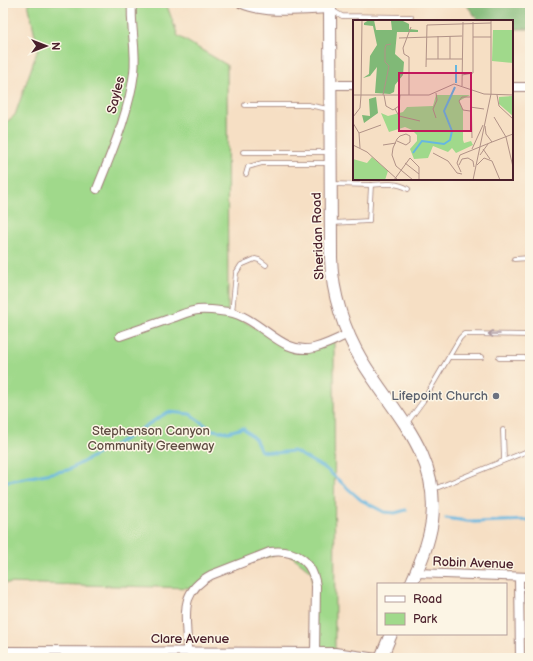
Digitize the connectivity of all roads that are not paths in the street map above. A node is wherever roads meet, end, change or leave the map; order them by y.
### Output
1 (132, 3) edge
2 (240, 3) edge
3 (330, 6) edge
4 (412, 17) dead end
5 (331, 85) junction
6 (353, 86) edge
7 (513, 87) edge
8 (530, 87) edge
9 (245, 105) dead end
10 (331, 109) junction
11 (243, 152) dead end
12 (331, 157) junction
13 (246, 174) dead end
14 (331, 184) junction
15 (370, 185) junction
16 (97, 189) dead end
17 (408, 189) dead end
18 (331, 223) junction
19 (530, 258) edge
20 (514, 259) dead end
21 (266, 265) dead end
22 (232, 313) junction
23 (348, 334) junction
24 (530, 335) edge
25 (120, 336) dead end
26 (449, 356) junction
27 (482, 357) dead end
28 (499, 358) dead end
29 (530, 358) edge
30 (405, 425) junction
31 (503, 430) dead end
32 (530, 450) edge
33 (504, 460) junction
34 (432, 490) junction
35 (519, 577) junction
36 (530, 577) edge
37 (414, 579) edge
38 (391, 635) edge
39 (3, 651) edge
40 (187, 651) junction
41 (314, 652) junction
42 (227, 654) edge
43 (377, 658) edge
44 (381, 658) edge
45 (520, 658) edge

1 - 16 street, Sayles
2 - 3 street
3 - 4 lane
3 - 5 main road, Sheridan Road
5 - 6 street
5 - 10 main road, Sheridan Road
7 - 8 street
9 - 10 lane
10 - 12 main road, Sheridan Road
11 - 12 lane
12 - 13 lane
12 - 14 main road, Sheridan Road
14 - 15 lane
14 - 18 main road, Sheridan Road
15 - 17 lane
15 - 18 lane
18 - 23 main road, Sheridan Road
19 - 20 lane
21 - 22 lane
22 - 23 street
22 - 25 street
23 - 30 main road, Sheridan Road
24 -> 26 lane
26 - 27 lane
26 - 30 lane
28 - 29 lane
30 - 34 main road, Sheridan Road
31 - 33 lane
32 - 33 lane
33 - 34 lane
34 - 37 main road, Sheridan Road
35 - 36 street, Robin Avenue
35 - 37 street, Robin Avenue
35 - 45 street
38 - 44 main road
39 - 40 street, Clare Avenue
40 - 41 street
40 - 42 street, Clare Avenue
41 - 42 street, Clare Avenue
41 - 43 street, Clare Avenue

